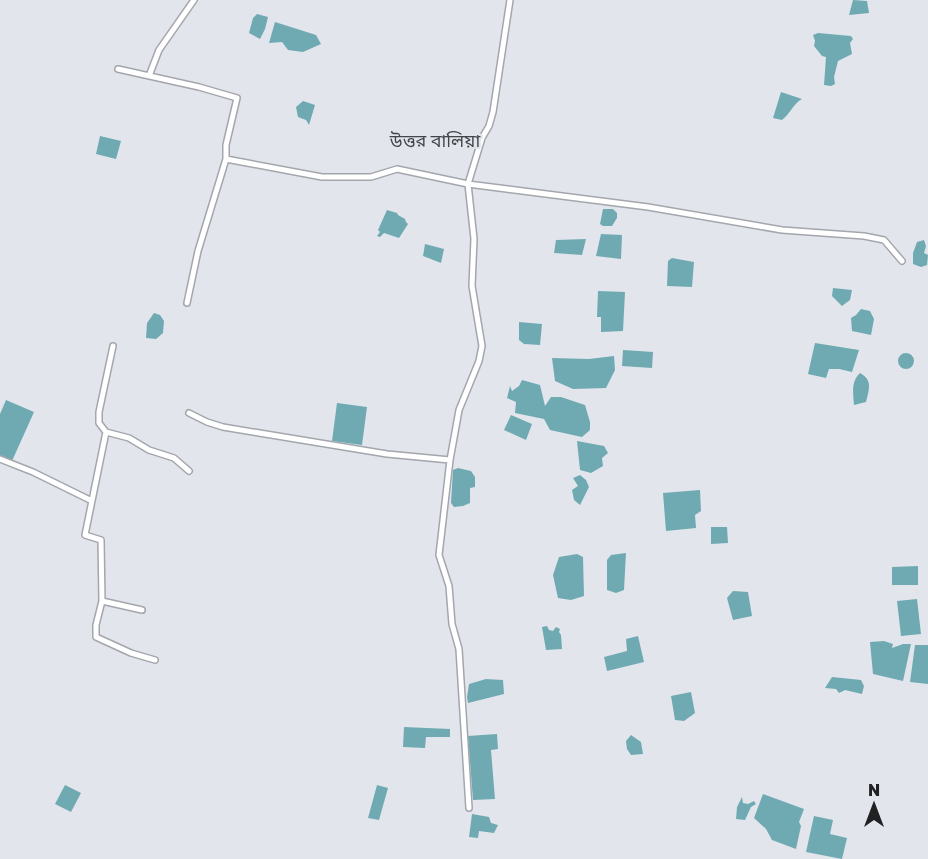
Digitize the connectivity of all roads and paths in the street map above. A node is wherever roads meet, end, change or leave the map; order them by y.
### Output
1 (194, 0) edge
2 (510, 0) edge
3 (118, 69) dead end
4 (149, 76) junction
5 (226, 159) junction
6 (468, 184) junction
7 (902, 261) dead end
8 (187, 303) dead end
9 (112, 346) dead end
10 (189, 413) dead end
11 (106, 432) junction
12 (0, 459) edge
13 (450, 460) junction
14 (189, 471) dead end
15 (92, 501) junction
16 (102, 601) junction
17 (142, 610) dead end
18 (155, 660) dead end
19 (469, 808) dead end

1 - 4 street
2 - 6 street
3 - 4 street
4 - 5 street
5 - 6 street
5 - 8 street
6 - 7 street
6 - 13 street
9 - 11 street
10 - 13 street
11 - 14 street
11 - 15 street
12 - 15 street
13 - 19 street
15 - 16 street
16 - 17 street
16 - 18 street

